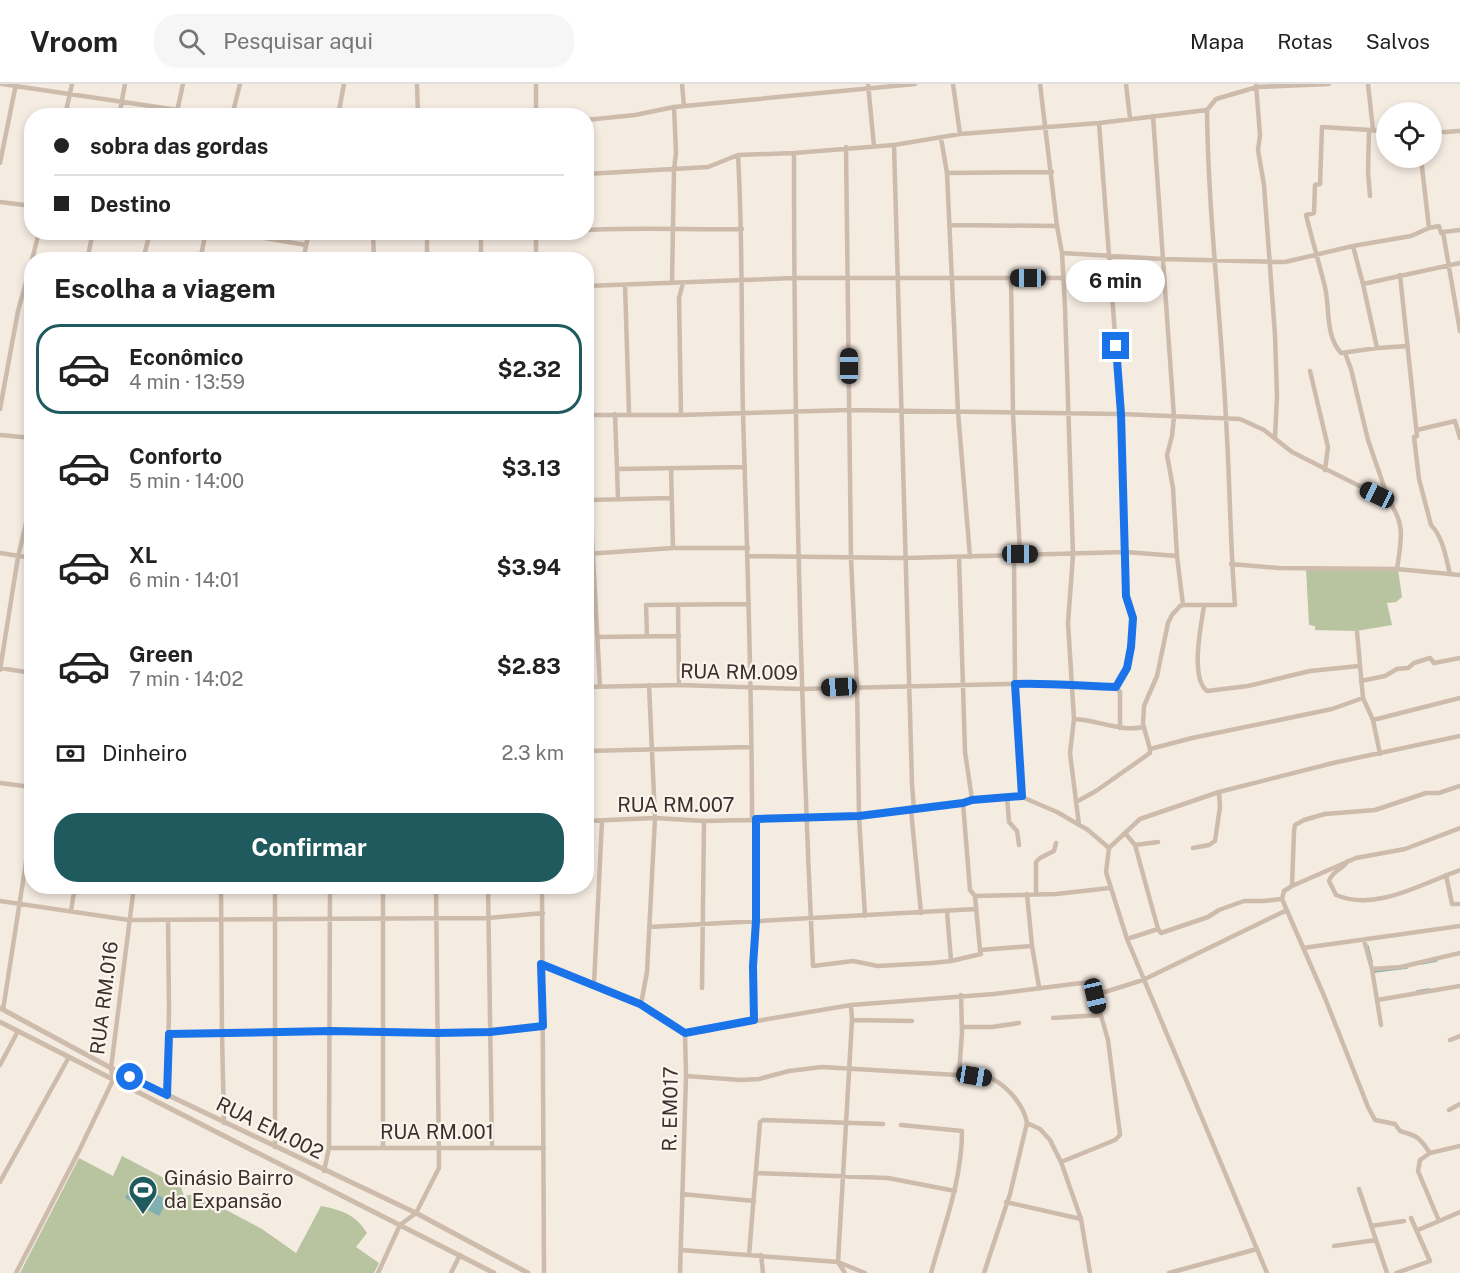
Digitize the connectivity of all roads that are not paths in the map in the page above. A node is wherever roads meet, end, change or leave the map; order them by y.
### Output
1 (2, 84) edge
2 (72, 84) edge
3 (125, 84) edge
4 (183, 84) edge
5 (240, 84) edge
6 (345, 84) edge
7 (417, 84) edge
8 (536, 84) edge
9 (682, 84) edge
10 (915, 84) edge
11 (953, 84) edge
12 (1040, 84) edge
13 (1126, 84) edge
14 (1329, 84) edge
15 (1368, 84) edge
16 (16, 85) edge
17 (868, 86) edge
18 (1257, 86) edge
19 (69, 95) junction
20 (121, 102) junction
21 (684, 106) junction
22 (674, 107) junction
23 (67, 108) edge
24 (120, 108) edge
25 (170, 108) edge
26 (178, 108) edge
27 (234, 108) edge
28 (340, 108) edge
29 (418, 108) edge
30 (536, 108) edge
31 (1207, 110) junction
32 (1153, 116) junction
33 (1130, 118) junction
34 (594, 119) edge
35 (1099, 123) junction
36 (1044, 126) junction
37 (1371, 130) junction
38 (1376, 130) edge
39 (1459, 130) edge
40 (1442, 132) edge
41 (960, 134) junction
42 (941, 138) junction
43 (894, 144) junction
44 (874, 146) junction
45 (846, 147) junction
46 (794, 153) junction
47 (738, 155) junction
48 (0, 164) edge
49 (1422, 168) edge
50 (674, 170) junction
51 (1052, 172) junction
52 (947, 173) junction
53 (594, 174) edge
54 (1370, 196) dead end
55 (0, 202) edge
56 (24, 206) edge
57 (949, 225) junction
58 (1057, 226) junction
59 (1430, 228) junction
60 (742, 229) junction
61 (594, 230) edge
62 (673, 230) junction
63 (1460, 230) edge
64 (1443, 232) junction
65 (276, 240) edge
66 (307, 240) edge
67 (306, 245) junction
68 (1353, 246) junction
69 (305, 252) edge
70 (1062, 253) junction
71 (1109, 255) junction
72 (1316, 255) junction
73 (1163, 259) junction
74 (1215, 261) junction
75 (1269, 262) junction
76 (1460, 263) edge
77 (1449, 264) junction
78 (1400, 275) junction
79 (794, 278) junction
80 (849, 278) junction
81 (898, 278) junction
82 (951, 278) junction
83 (1011, 278) junction
84 (1063, 278) junction
85 (742, 281) junction
86 (672, 283) junction
87 (683, 283) junction
88 (1363, 284) junction
89 (626, 285) junction
90 (594, 286) edge
91 (24, 289) edge
92 (1460, 331) edge
93 (1408, 346) junction
94 (1377, 348) junction
95 (1345, 353) junction
96 (1310, 370) dead end
97 (0, 409) edge
98 (849, 410) junction
99 (795, 411) junction
100 (902, 411) junction
101 (958, 412) junction
102 (629, 413) junction
103 (743, 413) junction
104 (1068, 413) junction
105 (615, 414) junction
106 (1013, 414) junction
107 (1121, 414) junction
108 (594, 415) edge
109 (681, 415) junction
110 (1174, 417) junction
111 (1226, 418) junction
112 (1417, 430) junction
113 (0, 435) edge
114 (24, 437) edge
115 (1275, 437) junction
116 (1460, 438) edge
117 (746, 467) junction
118 (671, 468) junction
119 (617, 469) junction
120 (1325, 470) junction
121 (672, 498) junction
122 (618, 499) junction
123 (594, 500) edge
124 (1389, 501) junction
125 (24, 531) edge
126 (673, 548) junction
127 (748, 548) junction
128 (1126, 552) junction
129 (0, 553) edge
130 (594, 553) edge
131 (1017, 555) junction
132 (1072, 555) junction
133 (18, 556) junction
134 (747, 556) junction
135 (798, 556) junction
136 (1177, 556) junction
137 (24, 557) edge
138 (959, 557) junction
139 (970, 557) junction
140 (851, 558) junction
141 (906, 558) junction
142 (1232, 564) junction
143 (1397, 569) junction
144 (594, 574) edge
145 (1450, 574) junction
146 (1460, 575) edge
147 (749, 604) junction
148 (678, 605) junction
149 (1183, 605) junction
150 (1204, 606) junction
151 (1357, 632) dead end
152 (647, 636) junction
153 (679, 636) junction
154 (597, 637) junction
155 (1460, 657) edge
156 (1359, 666) junction
157 (0, 669) edge
158 (24, 672) edge
159 (1361, 681) junction
160 (1015, 684) junction
161 (649, 685) junction
162 (679, 685) junction
163 (963, 685) junction
164 (594, 686) edge
165 (600, 686) junction
166 (751, 686) junction
167 (857, 686) junction
168 (910, 686) junction
169 (1073, 686) junction
170 (1116, 687) junction
171 (801, 688) junction
172 (1363, 698) junction
173 (1460, 698) edge
174 (1074, 719) junction
175 (1373, 720) junction
176 (1144, 727) junction
177 (1120, 728) junction
178 (1460, 736) edge
179 (751, 747) junction
180 (652, 749) junction
181 (1150, 749) junction
182 (594, 751) edge
183 (1380, 754) junction
184 (0, 783) edge
185 (1460, 786) edge
186 (24, 787) edge
187 (1219, 792) junction
188 (1022, 796) junction
189 (1007, 797) junction
190 (972, 800) junction
191 (1076, 802) junction
192 (963, 803) junction
193 (912, 810) junction
194 (859, 816) junction
195 (655, 818) junction
196 (806, 818) junction
197 (754, 819) junction
198 (594, 821) edge
199 (602, 821) junction
200 (704, 821) junction
201 (1079, 825) junction
202 (1460, 828) edge
203 (1125, 833) junction
204 (1158, 842) dead end
205 (1056, 843) dead end
206 (1019, 845) dead end
207 (1135, 845) junction
208 (1109, 848) junction
209 (1193, 848) dead end
210 (1348, 861) junction
211 (1460, 870) edge
212 (24, 873) edge
213 (1446, 874) junction
214 (1292, 885) junction
215 (1110, 888) junction
216 (74, 894) edge
217 (133, 894) edge
218 (221, 894) edge
219 (275, 894) edge
220 (330, 894) edge
221 (383, 894) edge
222 (436, 894) edge
223 (488, 894) edge
224 (542, 894) edge
225 (1027, 894) junction
226 (1036, 894) junction
227 (975, 896) junction
228 (1282, 899) junction
229 (0, 901) edge
230 (19, 904) junction
231 (1460, 904) edge
232 (976, 909) junction
233 (1287, 910) junction
234 (71, 911) junction
235 (947, 911) junction
236 (921, 913) junction
237 (543, 914) junction
238 (865, 916) junction
239 (488, 918) junction
240 (276, 919) junction
241 (330, 919) junction
242 (384, 919) junction
243 (436, 919) junction
244 (129, 920) junction
245 (168, 920) junction
246 (221, 920) junction
247 (811, 920) junction
248 (756, 921) junction
249 (703, 925) junction
250 (1460, 926) edge
251 (649, 927) junction
252 (1158, 929) junction
253 (1127, 939) junction
254 (1364, 940) junction
255 (1032, 946) junction
256 (1303, 948) junction
257 (980, 950) junction
258 (1460, 953) edge
259 (951, 961) junction
260 (541, 964) junction
261 (1372, 969) junction
262 (1143, 980) junction
263 (594, 984) junction
264 (1460, 986) edge
265 (1039, 987) junction
266 (702, 988) dead end
267 (961, 995) junction
268 (1095, 996) junction
269 (1377, 1000) junction
270 (640, 1004) junction
271 (851, 1005) junction
272 (2, 1009) edge
273 (1100, 1015) junction
274 (1053, 1018) dead end
275 (754, 1020) junction
276 (852, 1020) junction
277 (912, 1021) dead end
278 (0, 1022) edge
279 (1019, 1023) dead end
280 (1381, 1025) dead end
281 (543, 1026) junction
282 (962, 1027) junction
283 (18, 1031) junction
284 (331, 1031) junction
285 (383, 1032) junction
286 (490, 1032) junction
287 (275, 1033) junction
288 (437, 1033) junction
289 (685, 1033) junction
290 (169, 1034) junction
291 (222, 1034) junction
292 (1460, 1036) edge
293 (1450, 1040) dead end
294 (69, 1057) junction
295 (0, 1065) edge
296 (111, 1068) junction
297 (848, 1068) junction
298 (959, 1075) junction
299 (686, 1076) junction
300 (113, 1080) junction
301 (167, 1095) junction
302 (1460, 1104) edge
303 (1449, 1110) dead end
304 (224, 1123) junction
305 (845, 1123) junction
306 (1027, 1123) junction
307 (883, 1124) dead end
308 (902, 1125) dead end
309 (1460, 1146) edge
310 (275, 1147) junction
311 (382, 1147) junction
312 (438, 1147) junction
313 (492, 1147) junction
314 (329, 1148) junction
315 (544, 1148) junction
316 (1430, 1153) junction
317 (1061, 1162) junction
318 (324, 1171) junction
319 (756, 1173) junction
320 (844, 1176) junction
321 (0, 1182) edge
322 (1359, 1189) dead end
323 (955, 1191) junction
324 (682, 1194) junction
325 (754, 1201) junction
326 (1006, 1202) junction
327 (1460, 1212) edge
328 (416, 1213) junction
329 (1412, 1218) dead end
330 (1081, 1219) junction
331 (1404, 1221) dead end
332 (1439, 1221) junction
333 (400, 1225) junction
334 (1371, 1226) junction
335 (1418, 1230) junction
336 (1376, 1240) junction
337 (1334, 1246) dead end
338 (1257, 1249) junction
339 (681, 1251) junction
340 (460, 1255) junction
341 (749, 1255) junction
342 (761, 1255) junction
343 (838, 1262) junction
344 (16, 1273) edge
345 (378, 1273) edge
346 (451, 1273) edge
347 (494, 1273) edge
348 (528, 1273) edge
349 (544, 1273) edge
350 (680, 1273) edge
351 (763, 1273) edge
352 (846, 1273) edge
353 (866, 1273) edge
354 (931, 1273) edge
355 (984, 1273) edge
356 (1090, 1273) edge
357 (1169, 1273) edge
358 (1267, 1273) edge
359 (1387, 1273) edge
360 (1395, 1273) edge

1 - 16 street
2 - 19 street
3 - 20 street
4 - 26 street
5 - 27 street
6 - 28 street
7 - 29 street
8 - 30 street
9 - 21 street
10 - 17 street
11 - 41 street
12 - 36 street
13 - 33 street
14 - 18 street
15 - 37 street
16 - 19 street
16 - 48 street
17 - 21 street
17 - 44 street
18 - 31 street
18 - 75 street
19 - 20 street
19 - 23 street
20 - 24 street
20 - 25 street
21 - 22 street
22 - 34 street
22 - 50 street
31 - 32 street
31 - 74 street
32 - 33 street
32 - 73 street
33 - 35 street
35 - 36 street
35 - 71 street
36 - 41 street
36 - 51 street
37 - 38 street
37 - 54 street
37 - 72 street
39 - 40 street
41 - 42 street
42 - 43 street
42 - 52 street
43 - 44 street
43 - 81 street
44 - 45 street
45 - 46 street
45 - 80 street
46 - 47 street
46 - 79 street
47 - 50 street
47 - 60 street
49 - 59 street
50 - 53 street
50 - 62 street
51 - 52 street
51 - 58 street
52 - 57 street
55 - 56 street
57 - 58 street
57 - 82 street
58 - 70 street
59 - 64 street
59 - 68 street
60 - 62 street
60 - 85 street
61 - 62 street
62 - 86 street
63 - 64 street
64 - 77 street
65 - 67 street
66 - 67 street
67 - 69 street
68 - 72 street
68 - 88 street
70 - 71 street
70 - 84 street
71 - 73 street
71 - 107 street
72 - 75 street
72 - 95 street
73 - 74 street
73 - 110 street
74 - 75 street
74 - 111 street
75 - 115 street
76 - 77 street
77 - 78 street
77 - 92 street
78 - 88 street
78 - 93 street
79 - 80 street
79 - 85 street
79 - 99 street
80 - 81 street
80 - 98 street
81 - 82 street
81 - 100 street
82 - 83 street
82 - 101 street
83 - 84 street
83 - 106 street
84 - 104 street
85 - 87 street
85 - 103 street
86 - 87 street
86 - 89 street
87 - 109 street
88 - 94 street
89 - 90 street
89 - 102 street
91 - 97 street
93 - 94 street
93 - 112 street
94 - 95 street
95 - 124 street
96 - 120 street
98 - 99 street
98 - 100 street
98 - 140 street
99 - 103 street
99 - 135 street
100 - 101 street
100 - 141 street
101 - 106 street
101 - 139 street
102 - 105 street
102 - 109 street
103 - 109 street
103 - 117 street
104 - 106 street
104 - 107 street
104 - 132 street
105 - 108 street
105 - 119 street
106 - 131 street
107 - 110 street
107 - 128 street
110 - 111 street
110 - 136 street
111 - 115 street
111 - 142 street
112 - 116 street
112 - 145 street
113 - 114 street
115 - 120 street
117 - 118 street
117 - 127 street
118 - 119 street
118 - 121 street
119 - 122 street
120 - 124 street
121 - 122 street
121 - 126 street
122 - 123 street
124 - 143 street
125 - 133 street
126 - 127 street
126 - 130 street
127 - 134 street
128 - 132 street
128 - 136 street
128 - 170 street
129 - 133 street
131 - 132 street
131 - 139 street
131 - 160 street
132 - 169 street
133 - 137 street
133 - 157 street
134 - 135 street
134 - 147 street
135 - 140 street
135 - 171 street
136 - 149 street
138 - 139 street
138 - 141 street
138 - 163 street
140 - 141 street
140 - 167 street
141 - 168 street
142 - 143 street
142 - 150 street
143 - 145 street
144 - 154 street
145 - 146 street
147 - 148 street
147 - 166 street
148 - 152 street
148 - 153 street
149 - 150 street
149 - 176 street
150 - 156 street
151 - 156 street
152 - 153 street
152 - 154 street
153 - 162 street
154 - 165 street
155 - 159 street
156 - 159 street
157 - 158 street
159 - 172 street
160 - 163 street, RUA RM.009
160 - 169 street, RUA RM.009
160 - 188 street
161 - 162 street, RUA RM.009
161 - 165 street, RUA RM.009
161 - 180 street
162 - 166 street, RUA RM.009
163 - 168 street, RUA RM.009
163 - 190 street
164 - 165 street, RUA RM.009
166 - 171 street, RUA RM.009
166 - 179 street
167 - 168 street, RUA RM.009
167 - 171 street, RUA RM.009
167 - 194 street
168 - 193 street
169 - 170 street, RUA RM.009
169 - 174 street
170 - 177 street
171 - 196 street
172 - 175 street
172 - 181 street
173 - 175 street
174 - 177 street
174 - 191 street
175 - 183 street
176 - 177 street
176 - 181 street
178 - 183 street
179 - 180 street
179 - 197 street
180 - 182 street
180 - 195 street
181 - 191 street
183 - 187 street
184 - 186 street
185 - 214 street
187 - 203 street
187 - 209 street
188 - 189 street, RUA RM.007
188 - 201 street, RUA RM.007
189 - 190 street, RUA RM.007
189 - 206 street
190 - 192 street, RUA RM.007
191 - 201 street
192 - 193 street, RUA RM.007
192 - 227 street
193 - 194 street, RUA RM.007
193 - 236 street
194 - 196 street, RUA RM.007
194 - 238 street
195 - 199 street, RUA RM.007
195 - 200 street, RUA RM.007
195 - 251 street
196 - 197 street, RUA RM.007
196 - 247 street
197 - 200 street, RUA RM.007
197 - 248 street
198 - 199 street, RUA RM.007
199 - 263 street
200 - 249 street
201 - 208 street, RUA RM.007
202 - 210 street
203 - 207 street
203 - 208 street
204 - 207 street
205 - 226 street
207 - 252 street
208 - 215 street
210 - 213 street
210 - 214 street
211 - 213 street
212 - 230 street
213 - 231 street
214 - 228 street
215 - 226 street
215 - 253 street
216 - 234 street
217 - 244 street, RUA RM.016
218 - 246 street
219 - 240 street
220 - 241 street
221 - 242 street
222 - 243 street
223 - 239 street
224 - 237 street
225 - 226 street
225 - 227 street
225 - 255 street
227 - 232 street
228 - 233 street
228 - 252 street
229 - 230 street
230 - 234 street
230 - 272 street
232 - 235 street
232 - 257 street
233 - 256 street
233 - 262 street
234 - 244 street
235 - 236 street
235 - 259 street
236 - 238 street
237 - 239 street
237 - 260 street
238 - 247 street
239 - 243 street
239 - 286 street
240 - 241 street
240 - 246 street
240 - 287 street
241 - 242 street
241 - 284 street
242 - 243 street
242 - 285 street
243 - 288 street
244 - 245 street
244 - 296 street, RUA RM.016
245 - 246 street
245 - 290 street
246 - 291 street
247 - 248 street
247 - 259 street
248 - 249 street
248 - 275 street
249 - 251 street
249 - 266 street
250 - 254 street
251 - 270 street
252 - 253 street
253 - 262 street
254 - 256 street
254 - 261 street
255 - 257 street
255 - 265 street
256 - 316 street
257 - 259 street
258 - 261 street
260 - 263 street
260 - 281 street
261 - 269 street
262 - 268 street
262 - 338 street
263 - 270 street
264 - 269 street
265 - 267 street
265 - 268 street
267 - 271 street
267 - 282 street
268 - 273 street
269 - 280 street
270 - 289 street
271 - 275 street
271 - 276 street
272 - 296 street, RUA EM.002
273 - 274 street
273 - 317 street
275 - 289 street
276 - 277 street
276 - 297 street
278 - 283 street, RUA EM.002
279 - 282 street
281 - 286 street
281 - 315 street
282 - 298 street
283 - 294 street, RUA EM.002
283 - 295 street
284 - 285 street
284 - 287 street
284 - 314 street
285 - 288 street
285 - 311 street
286 - 288 street
286 - 313 street
287 - 291 street
287 - 310 street
288 - 312 street
289 - 299 street, R. EM017
290 - 291 street
290 - 301 street
291 - 304 street
292 - 293 street
294 - 300 street, RUA EM.002
294 - 321 street
296 - 300 street, RUA RM.016
296 - 301 street, RUA EM.002
297 - 298 street
297 - 299 street
297 - 305 street
298 - 306 street
299 - 324 street, R. EM017
300 - 333 street, RUA EM.002
300 - 344 street
301 - 304 street, RUA EM.002
302 - 303 street
304 - 310 street, RUA EM.002
305 - 307 street
305 - 319 street
305 - 320 street
306 - 317 street
306 - 326 street
308 - 323 street
309 - 316 street
310 - 318 street, RUA EM.002
311 - 312 street, RUA RM.001
311 - 314 street, RUA RM.001
312 - 313 street, RUA RM.001
312 - 328 street
313 - 315 street, RUA RM.001
314 - 318 street
315 - 349 street
316 - 332 street
317 - 330 street
318 - 328 street, RUA EM.002
319 - 320 street
319 - 325 street
320 - 323 street
320 - 343 street
322 - 334 street
323 - 354 street
324 - 325 street
324 - 339 street, R. EM017
325 - 341 street
326 - 330 street
326 - 355 street
327 - 332 street
328 - 333 street
328 - 348 street, RUA EM.002
329 - 335 street
330 - 356 street
331 - 334 street
332 - 335 street
333 - 340 street, RUA EM.002
333 - 345 street
334 - 336 street
335 - 360 street
336 - 337 street
336 - 359 street
338 - 357 street
338 - 358 street
339 - 341 street
339 - 350 street, R. EM017
340 - 346 street
340 - 347 street, RUA EM.002
341 - 342 street
342 - 343 street
342 - 351 street
343 - 352 street
343 - 353 street

